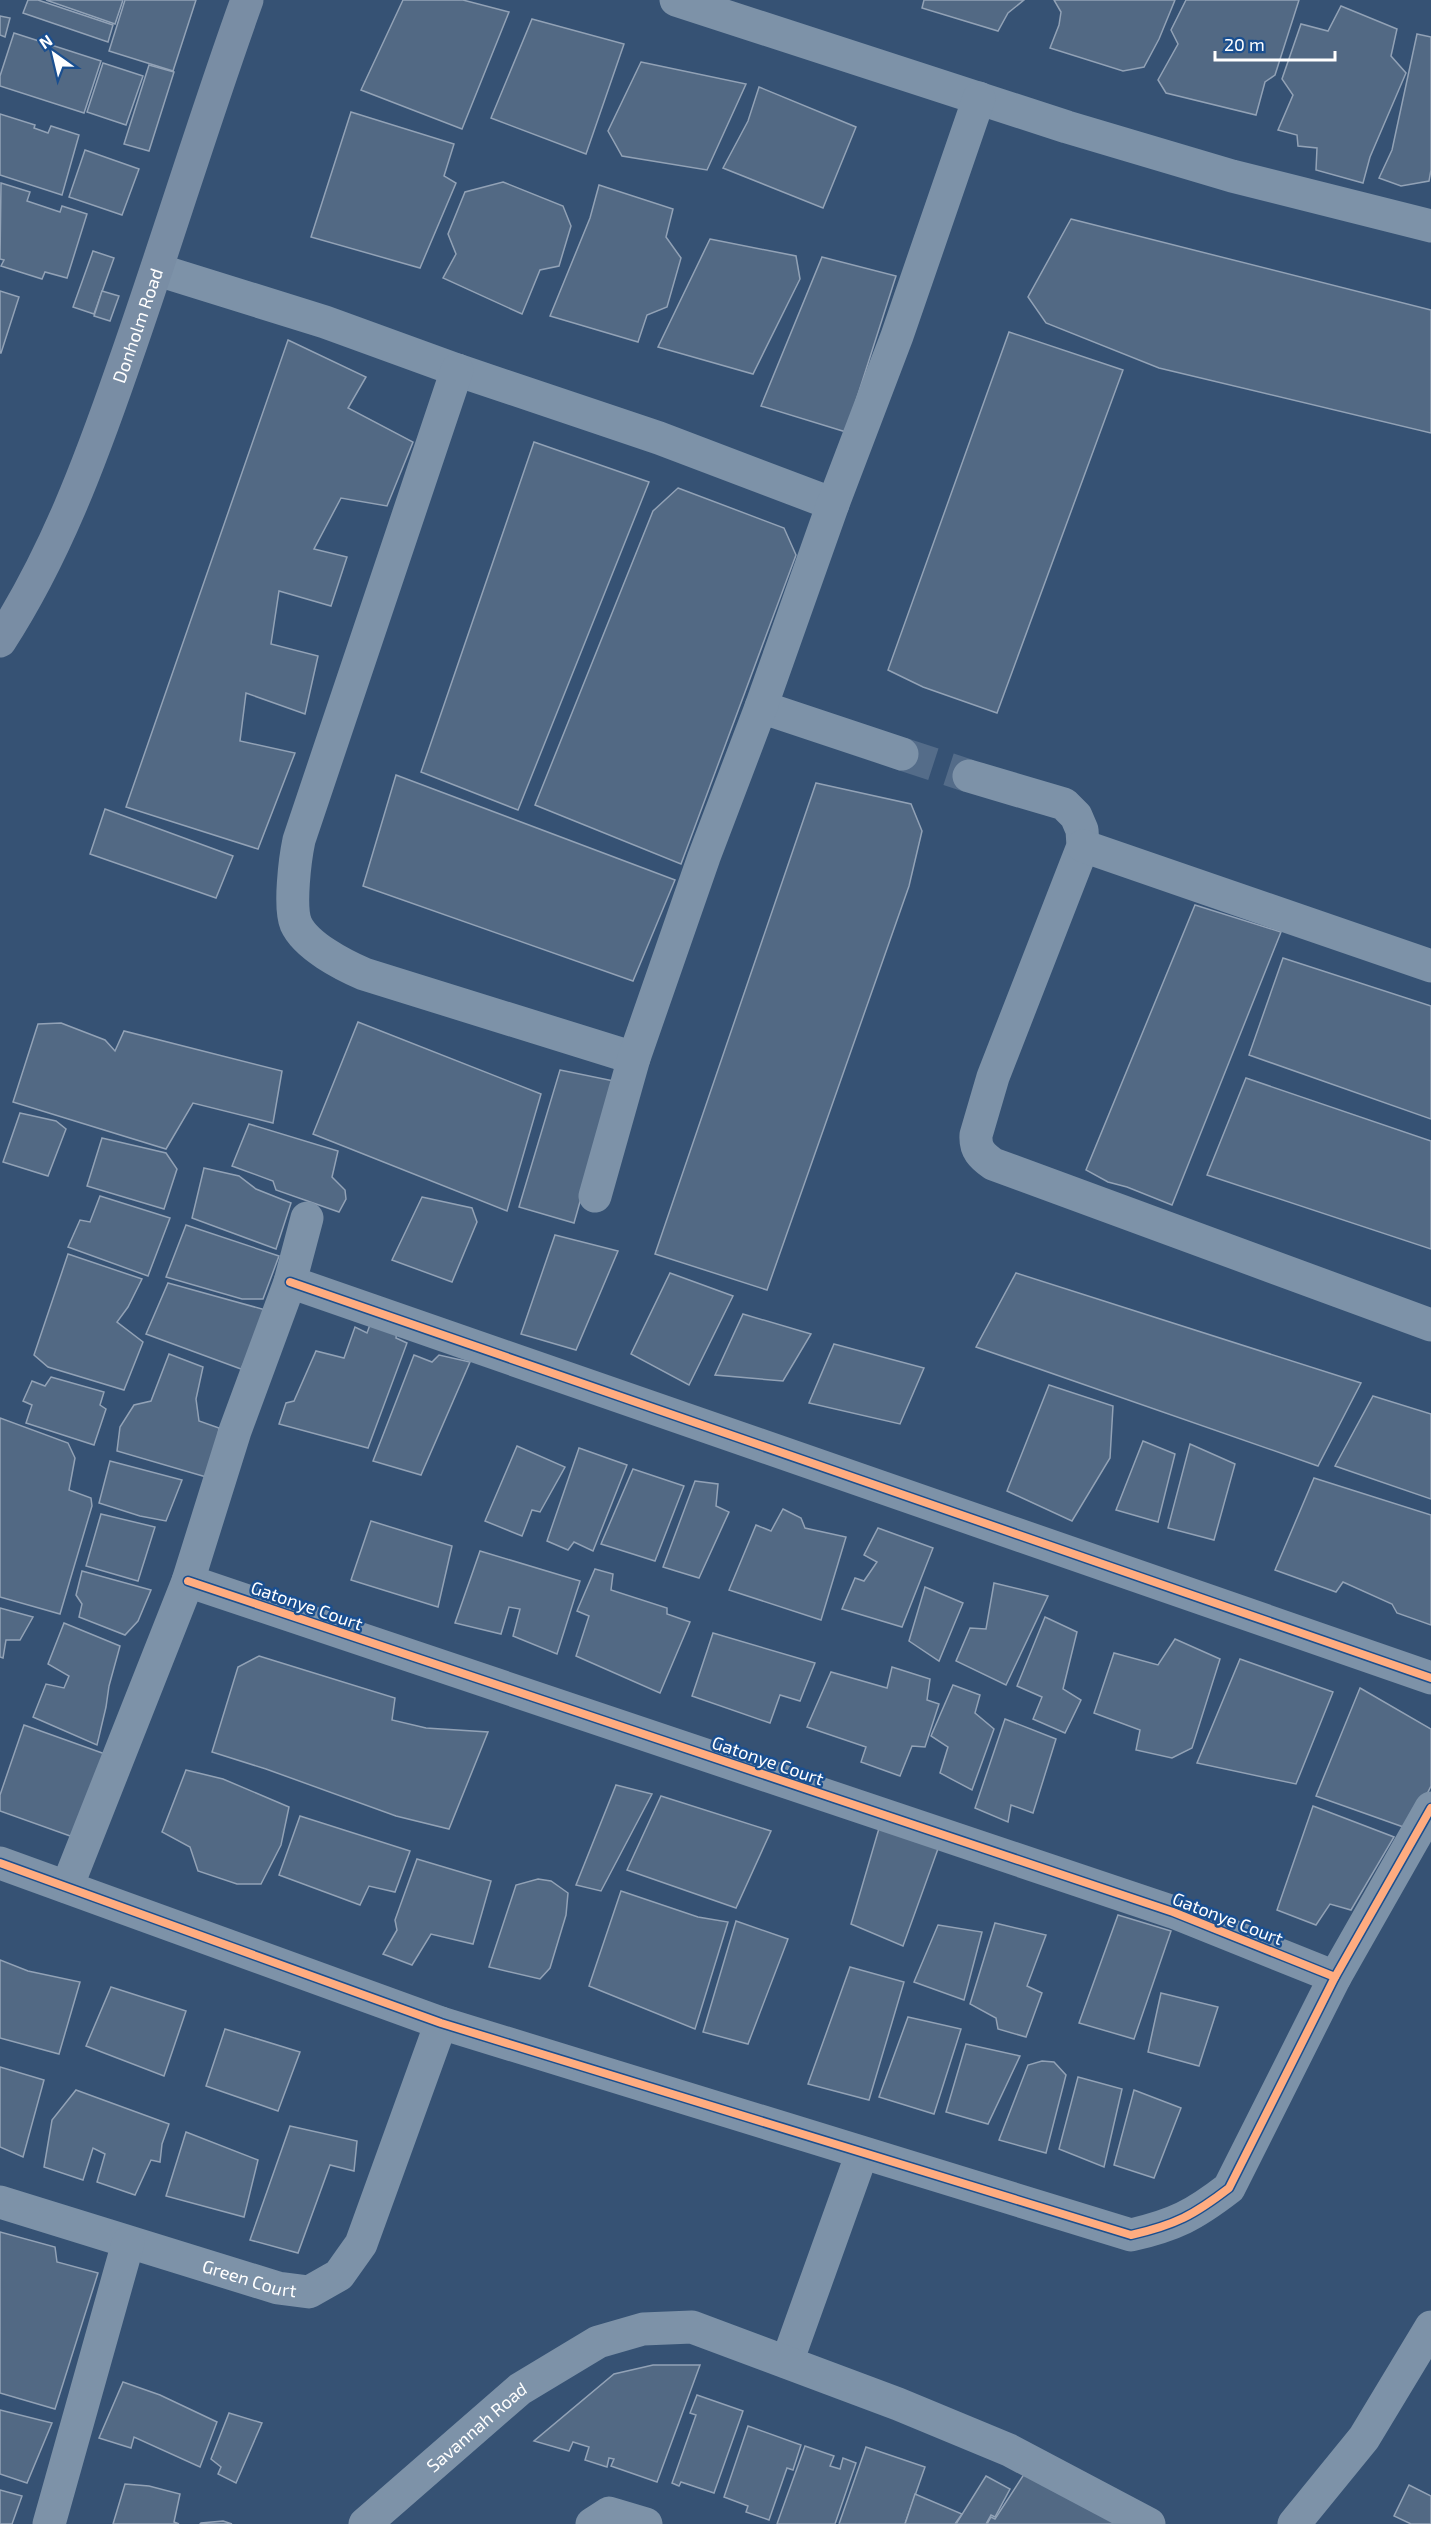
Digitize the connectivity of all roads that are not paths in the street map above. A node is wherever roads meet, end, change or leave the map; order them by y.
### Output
1 (247, 0) edge
2 (676, 0) edge
3 (979, 98) junction
4 (1431, 226) edge
5 (158, 270) junction
6 (457, 370) junction
7 (833, 504) junction
8 (0, 641) edge
9 (761, 707) junction
10 (902, 754) tunnel mouth
11 (969, 776) tunnel mouth
12 (1083, 846) junction
13 (1431, 966) edge
14 (634, 1058) junction
15 (595, 1196) dead end
16 (307, 1218) dead end
17 (290, 1281) junction
18 (1431, 1324) edge
19 (188, 1581) junction
20 (1431, 1678) edge
21 (1431, 1808) edge
22 (0, 1863) edge
23 (67, 1887) junction
24 (1335, 1977) junction
25 (441, 2023) junction
26 (862, 2153) junction
27 (0, 2202) edge
28 (128, 2242) junction
29 (1431, 2327) edge
30 (786, 2362) junction
31 (49, 2524) edge
32 (365, 2524) edge
33 (592, 2524) edge
34 (646, 2524) edge
35 (1149, 2524) edge
36 (1294, 2524) edge

1 - 5 main road, Donholm Road
2 - 3 street
3 - 4 street
3 - 7 street
5 - 6 street
5 - 8 main road, Donholm Road
6 - 7 street
6 - 14 street
7 - 9 street
9 - 10 street
9 - 14 street
11 - 12 street
12 - 13 street
12 - 18 street
14 - 15 street
16 - 17 street
17 - 19 street
17 - 20 street
19 - 23 street
19 - 24 street, Gatonye Court
21 - 24 street
22 - 23 street
23 - 25 street
24 - 26 street
25 - 26 street
25 - 28 street, Green Court
26 - 30 street
27 - 28 street, Green Court
28 - 31 street
29 - 36 street
30 - 32 street, Savannah Road
30 - 35 street, Savannah Road
33 - 34 street

